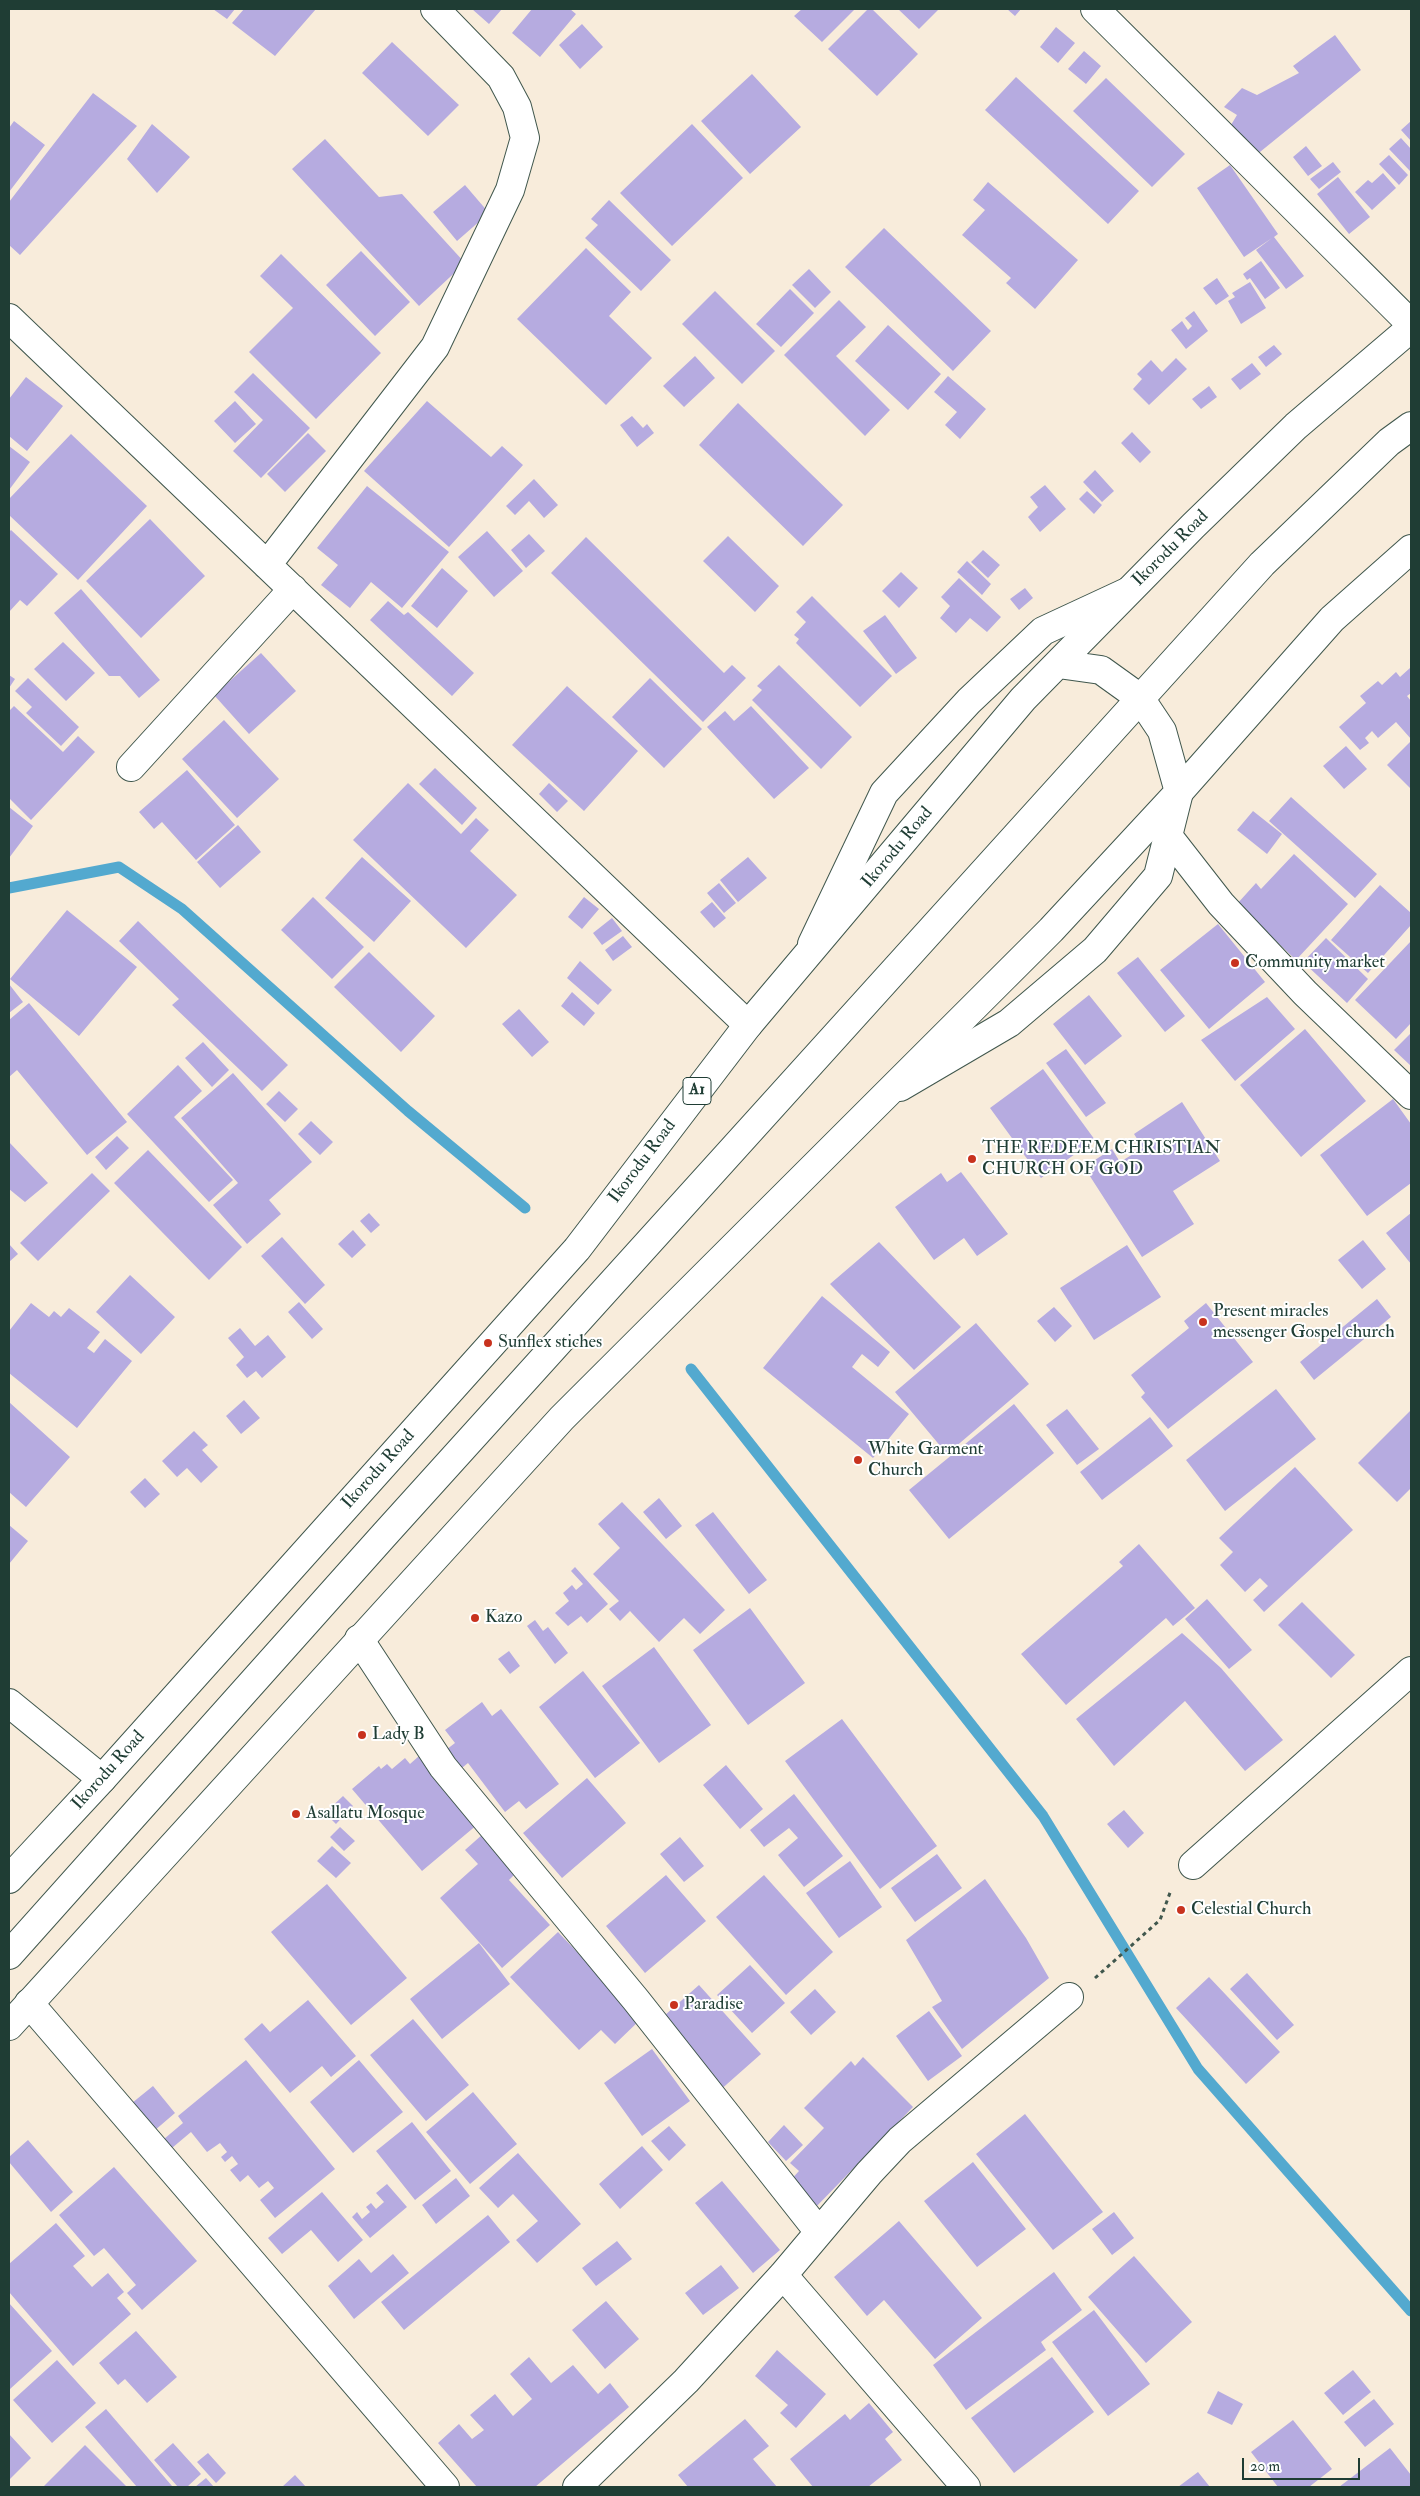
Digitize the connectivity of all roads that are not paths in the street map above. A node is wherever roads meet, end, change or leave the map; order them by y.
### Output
1 (435, 9) edge
2 (1095, 9) edge
3 (9, 318) edge
4 (1411, 326) edge
5 (1411, 426) edge
6 (1411, 548) edge
7 (267, 565) junction
8 (293, 590) junction
9 (1129, 592) junction
10 (1058, 664) junction
11 (1140, 698) junction
12 (131, 767) dead end
13 (1179, 792) junction
14 (1168, 836) junction
15 (809, 952) junction
16 (748, 1025) junction
17 (1411, 1095) edge
18 (881, 1098) junction
19 (359, 1640) junction
20 (1411, 1671) edge
21 (9, 1702) edge
22 (102, 1778) junction
23 (1193, 1865) dead end
24 (9, 1879) edge
25 (9, 1955) edge
26 (1069, 1997) dead end
27 (29, 2002) junction
28 (9, 2026) edge
29 (819, 2232) junction
30 (783, 2275) junction
31 (445, 2487) edge
32 (577, 2487) edge
33 (966, 2487) edge

1 - 7 main road
2 - 4 main road
3 - 7 main road
4 - 9 main road, Ikorodu Road / A1
5 - 11 main road
6 - 13 main road
7 - 8 main road
8 - 12 main road
8 - 16 main road
9 - 10 main road, Ikorodu Road / A1
9 - 15 main road
10 - 11 main road
10 - 15 main road, Ikorodu Road / A1
11 - 13 main road
11 - 25 main road
13 - 14 main road
13 - 18 main road
14 - 17 main road
14 - 18 main road
15 - 16 main road, Ikorodu Road / A1
16 - 22 main road, Ikorodu Road / A1
18 - 19 main road
19 - 27 main road
19 - 29 main road
20 - 23 main road
21 - 22 main road
22 - 24 main road, Ikorodu Road / A1
26 - 29 main road
27 - 28 main road
27 - 31 main road
29 - 30 main road
30 - 32 main road
30 - 33 main road

